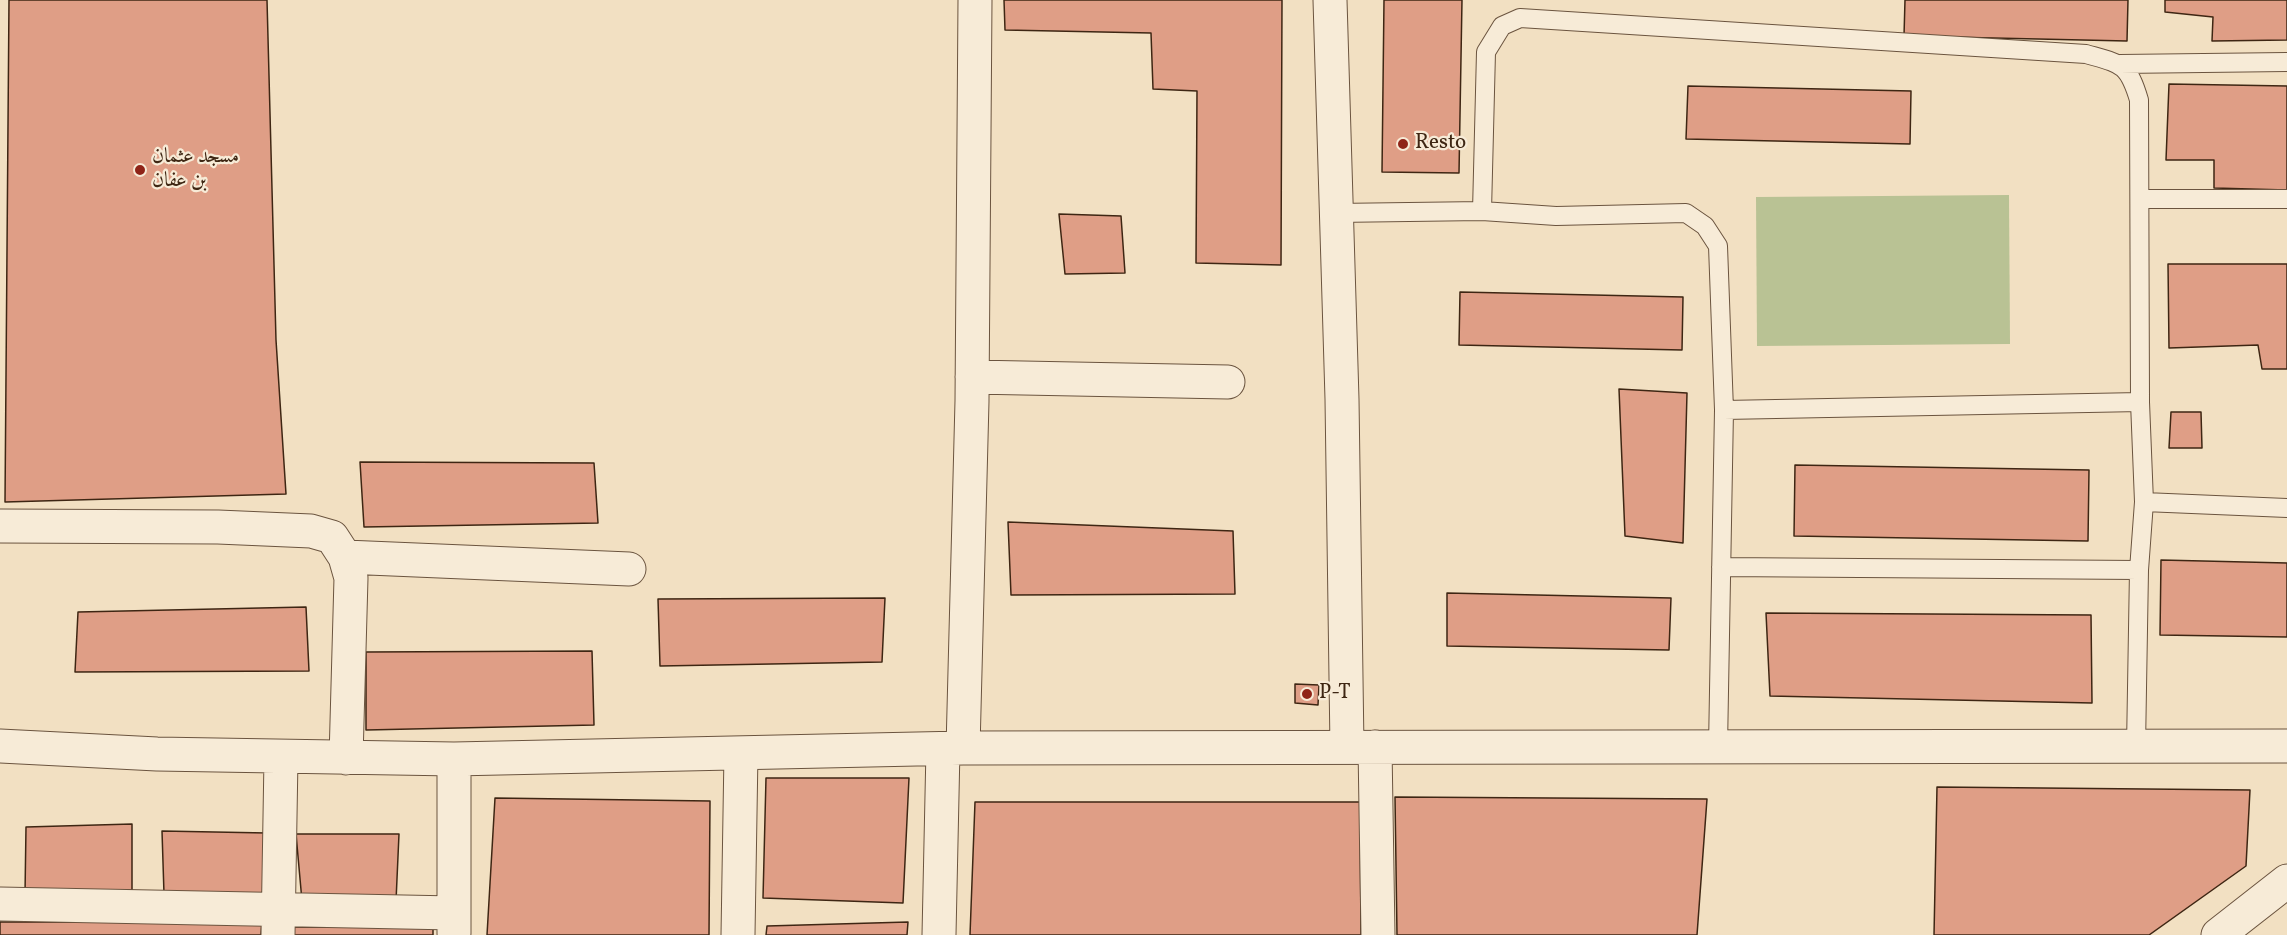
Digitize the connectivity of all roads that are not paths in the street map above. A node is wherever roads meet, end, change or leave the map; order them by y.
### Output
1 (975, 0) edge
2 (1330, 0) edge
3 (2287, 62) edge
4 (2120, 64) junction
5 (2140, 199) junction
6 (2287, 199) edge
7 (1482, 211) junction
8 (1335, 213) junction
9 (972, 377) junction
10 (1228, 382) dead end
11 (2140, 402) junction
12 (1724, 410) junction
13 (2144, 502) junction
14 (2287, 508) edge
15 (0, 526) edge
16 (345, 557) junction
17 (1721, 567) junction
18 (629, 569) dead end
19 (2139, 570) junction
20 (0, 746) edge
21 (2287, 746) edge
22 (1361, 747) junction
23 (1718, 747) junction
24 (2136, 747) junction
25 (953, 749) junction
26 (741, 753) junction
27 (281, 758) junction
28 (346, 758) junction
29 (454, 759) junction
30 (2287, 881) edge
31 (0, 904) edge
32 (278, 922) edge
33 (454, 924) edge
34 (738, 935) edge
35 (939, 935) edge
36 (1378, 935) edge
37 (2218, 935) edge

1 - 9 street
2 - 8 street
3 - 4 lane
4 - 5 lane
4 - 7 lane
5 - 6 lane
5 - 11 lane
7 - 8 lane
7 - 12 lane
8 - 22 street
9 - 10 street
9 - 25 street
11 - 12 lane
11 - 13 lane
12 - 17 lane
13 - 14 lane
13 - 19 lane
15 - 16 street
16 - 18 street
16 - 28 street
17 - 19 lane
17 - 23 lane
19 - 24 lane
20 - 27 street
21 - 24 street
22 - 23 street
22 - 25 street
22 - 36 street
23 - 24 street
25 - 26 street
25 - 35 street
26 - 29 street
26 - 34 street
27 - 28 street
27 - 32 street
28 - 29 street
29 - 33 street
30 - 37 street
31 - 32 street
32 - 33 street

